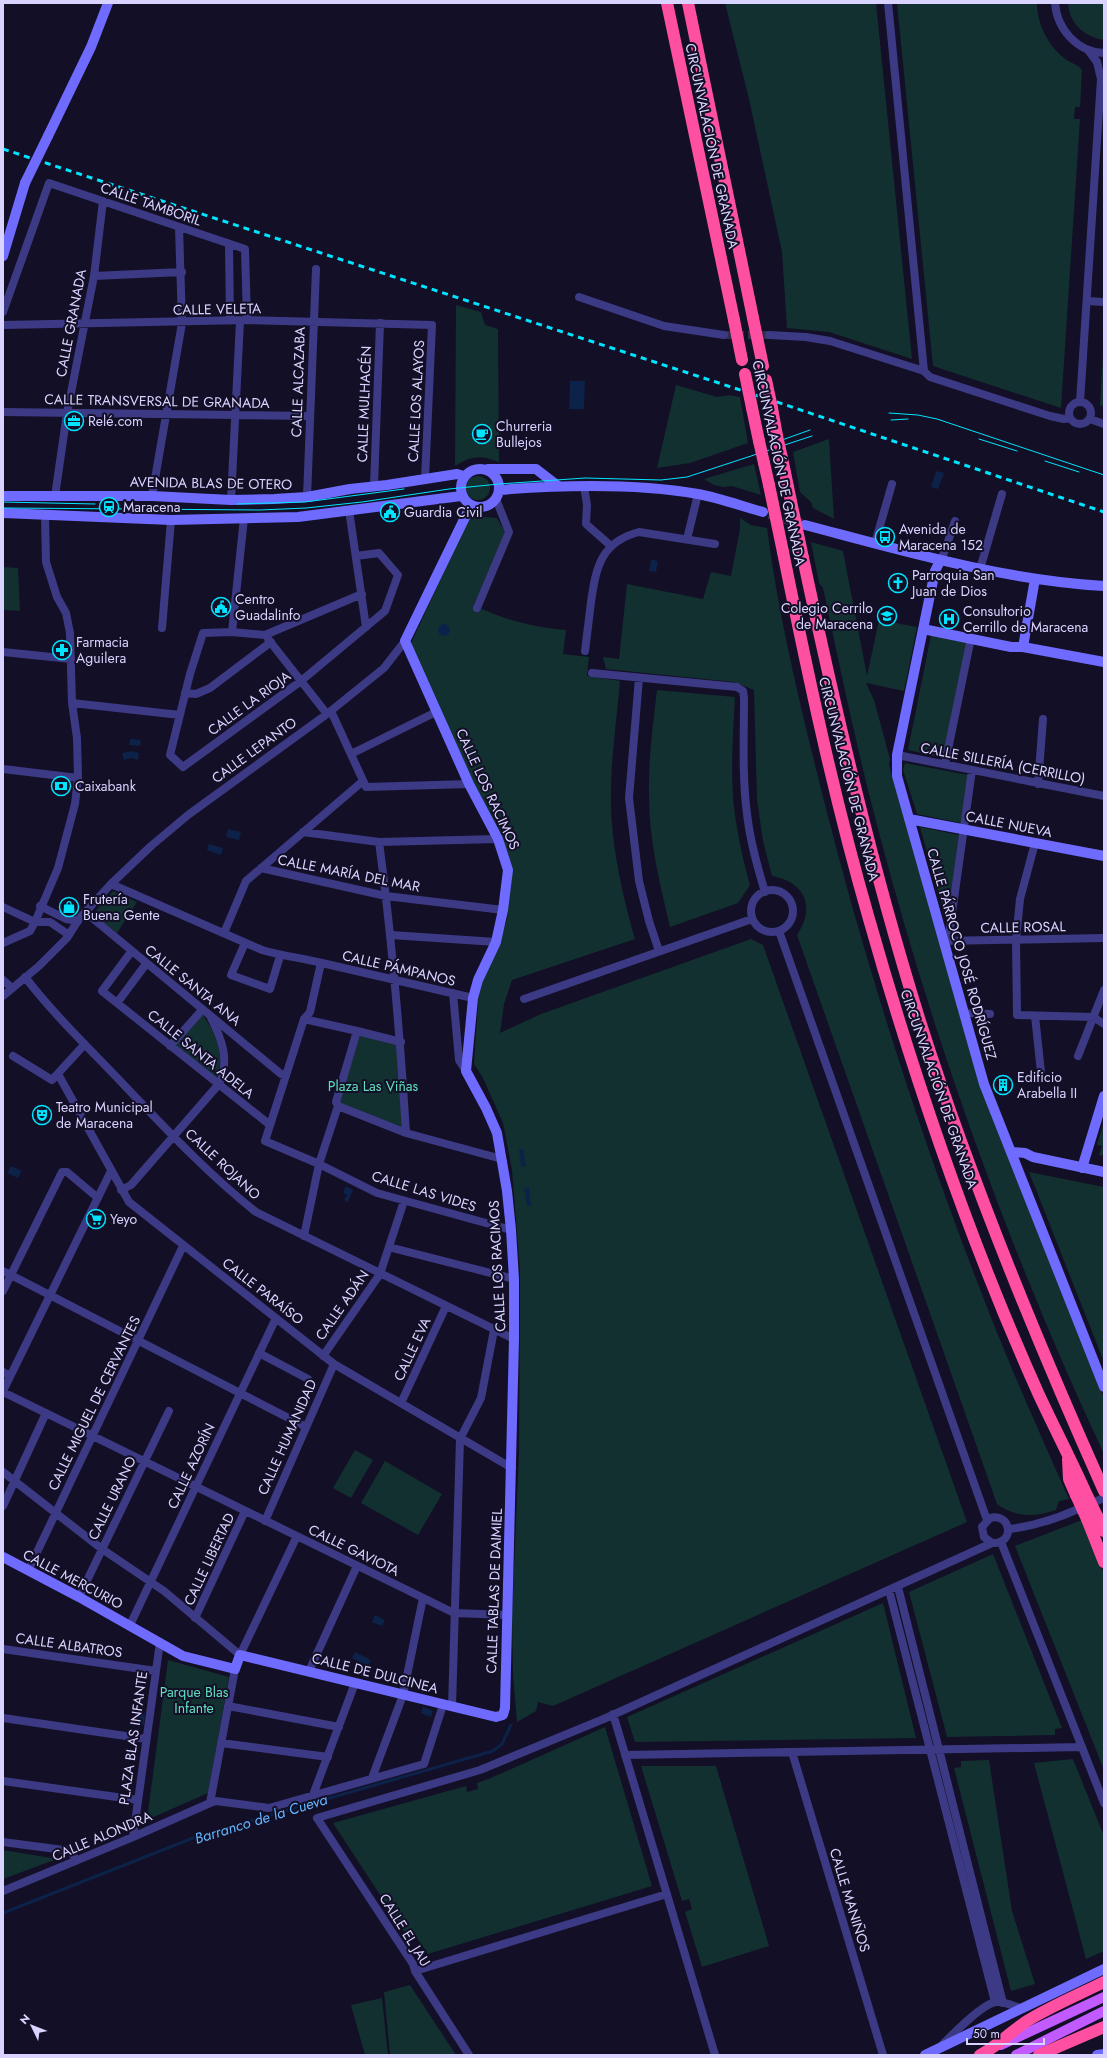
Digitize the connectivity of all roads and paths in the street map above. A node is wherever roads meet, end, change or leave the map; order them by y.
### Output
1 (108, 3) edge
2 (667, 3) edge
3 (688, 3) edge
4 (888, 3) edge
5 (1055, 3) edge
6 (1088, 50) junction
7 (1104, 53) edge
8 (1103, 77) edge
9 (103, 201) junction
10 (179, 227) junction
11 (229, 244) junction
12 (3, 256) edge
13 (316, 269) dead end
14 (182, 272) junction
15 (94, 276) junction
16 (579, 297) dead end
17 (1087, 301) junction
18 (1104, 302) edge
19 (3, 312) edge
20 (243, 320) junction
21 (230, 321) junction
22 (314, 321) junction
23 (182, 323) junction
24 (3, 324) edge
25 (84, 324) junction
26 (380, 324) junction
27 (432, 325) joint
28 (724, 335) tunnel mouth
29 (769, 335) tunnel mouth
30 (924, 371) junction
31 (1080, 402) junction
32 (3, 412) edge
33 (67, 413) junction
34 (167, 414) junction
35 (235, 414) junction
36 (310, 416) junction
37 (1070, 418) junction
38 (1090, 419) junction
39 (1104, 424) edge
40 (488, 469) junction
41 (464, 476) junction
42 (425, 479) junction
43 (892, 484) dead end
44 (374, 486) junction
45 (558, 486) junction
46 (584, 486) junction
47 (498, 494) junction
48 (698, 494) junction
49 (1002, 494) dead end
50 (3, 496) edge
51 (55, 496) junction
52 (152, 496) junction
53 (461, 496) junction
54 (307, 497) junction
55 (232, 500) junction
56 (471, 505) junction
57 (349, 510) junction
58 (763, 512) tunnel mouth
59 (3, 513) edge
60 (45, 516) junction
61 (244, 518) junction
62 (171, 520) junction
63 (955, 521) dead end
64 (806, 525) tunnel mouth
65 (687, 539) junction
66 (875, 543) junction
67 (715, 544) dead end
68 (611, 546) junction
69 (356, 556) junction
70 (940, 561) junction
71 (980, 569) junction
72 (1035, 579) junction
73 (1104, 586) edge
74 (362, 594) junction
75 (477, 608) dead end
76 (366, 627) junction
77 (162, 628) dead end
78 (923, 628) junction
79 (232, 632) junction
80 (265, 635) junction
81 (971, 638) junction
82 (405, 641) junction
83 (271, 642) junction
84 (1023, 647) junction
85 (584, 651) dead end
86 (3, 652) edge
87 (71, 659) junction
88 (1104, 662) edge
89 (592, 673) dead end
90 (639, 678) junction
91 (300, 681) junction
92 (185, 693) junction
93 (72, 703) junction
94 (436, 712) junction
95 (329, 713) junction
96 (180, 714) junction
97 (1043, 719) dead end
98 (351, 754) junction
99 (897, 756) junction
100 (945, 764) junction
101 (3, 769) edge
102 (972, 770) junction
103 (78, 778) junction
104 (363, 781) junction
105 (469, 784) junction
106 (1038, 784) junction
107 (1104, 796) edge
108 (909, 819) junction
109 (964, 830) junction
110 (303, 832) junction
111 (498, 839) junction
112 (379, 842) junction
113 (1035, 843) junction
114 (1104, 856) edge
115 (261, 868) junction
116 (111, 884) junction
117 (765, 892) junction
118 (386, 896) junction
119 (40, 906) junction
120 (3, 907) edge
121 (503, 910) junction
122 (85, 912) junction
123 (752, 919) junction
124 (78, 921) junction
125 (35, 922) junction
126 (779, 931) junction
127 (224, 933) junction
128 (69, 935) junction
129 (391, 935) junction
130 (1104, 938) edge
131 (1016, 940) junction
132 (496, 942) junction
133 (946, 942) junction
134 (3, 943) edge
135 (245, 943) junction
136 (131, 952) junction
137 (659, 952) junction
138 (280, 956) junction
139 (320, 962) junction
140 (146, 964) junction
141 (25, 977) junction
142 (3, 980) edge
143 (394, 981) junction
144 (12, 988) junction
145 (1104, 990) edge
146 (453, 993) junction
147 (3, 996) edge
148 (473, 998) junction
149 (524, 999) dead end
150 (117, 1003) junction
151 (202, 1010) junction
152 (990, 1014) dead end
153 (964, 1015) junction
154 (210, 1016) junction
155 (1036, 1016) junction
156 (1093, 1017) junction
157 (304, 1019) junction
158 (1104, 1024) edge
159 (357, 1031) junction
160 (401, 1042) junction
161 (84, 1045) junction
162 (170, 1046) junction
163 (14, 1056) dead end
164 (1078, 1056) dead end
165 (466, 1071) junction
166 (1041, 1072) dead end
167 (58, 1074) junction
168 (286, 1076) junction
169 (219, 1084) junction
170 (1104, 1096) edge
171 (338, 1106) junction
172 (270, 1124) junction
173 (406, 1133) junction
174 (174, 1137) junction
175 (1010, 1152) junction
176 (1033, 1157) junction
177 (502, 1159) junction
178 (319, 1164) junction
179 (1016, 1166) junction
180 (1082, 1168) junction
181 (111, 1171) junction
182 (1104, 1172) edge
183 (121, 1190) junction
184 (98, 1198) junction
185 (404, 1201) junction
186 (511, 1230) junction
187 (304, 1236) junction
188 (184, 1246) junction
189 (389, 1248) junction
190 (3, 1271) edge
191 (380, 1274) junction
192 (11, 1275) junction
193 (514, 1279) junction
194 (3, 1291) edge
195 (50, 1295) junction
196 (446, 1306) junction
197 (276, 1318) junction
198 (494, 1330) junction
199 (514, 1339) junction
200 (138, 1340) junction
201 (259, 1353) junction
202 (323, 1356) junction
203 (334, 1364) junction
204 (7, 1374) edge
205 (308, 1379) dead end
206 (1104, 1387) edge
207 (3, 1392) edge
208 (240, 1393) junction
209 (401, 1403) junction
210 (169, 1411) dead end
211 (46, 1413) junction
212 (306, 1427) junction
213 (92, 1436) junction
214 (460, 1439) junction
215 (144, 1462) junction
216 (512, 1468) junction
217 (3, 1472) edge
218 (15, 1481) junction
219 (1102, 1482) edge
220 (195, 1487) junction
221 (1104, 1498) edge
222 (3, 1506) edge
223 (245, 1512) junction
224 (56, 1513) junction
225 (1092, 1518) junction
226 (987, 1520) junction
227 (265, 1521) junction
228 (1008, 1530) junction
229 (1104, 1531) edge
230 (297, 1536) junction
231 (997, 1543) junction
232 (102, 1549) junction
233 (3, 1557) edge
234 (1104, 1562) edge
235 (357, 1566) junction
236 (28, 1571) junction
237 (150, 1582) junction
238 (898, 1587) junction
239 (889, 1590) junction
240 (79, 1597) junction
241 (423, 1598) junction
242 (454, 1613) junction
243 (508, 1615) junction
244 (195, 1618) junction
245 (130, 1625) junction
246 (160, 1642) junction
247 (3, 1649) edge
248 (240, 1655) junction
249 (235, 1670) junction
250 (156, 1671) junction
251 (309, 1671) junction
252 (355, 1683) junction
253 (403, 1695) junction
254 (228, 1706) junction
255 (447, 1706) junction
256 (503, 1714) joint
257 (613, 1714) junction
258 (3, 1718) edge
259 (339, 1727) junction
260 (146, 1740) junction
261 (221, 1743) junction
262 (1082, 1747) junction
263 (930, 1750) junction
264 (939, 1750) junction
265 (792, 1752) junction
266 (625, 1755) junction
267 (328, 1757) junction
268 (372, 1778) junction
269 (3, 1781) edge
270 (314, 1795) junction
271 (138, 1800) junction
272 (210, 1803) junction
273 (1104, 1803) edge
274 (133, 1837) junction
275 (3, 1842) edge
276 (76, 1861) junction
277 (3, 1891) edge
278 (666, 1894) junction
279 (1104, 1969) edge
280 (415, 1971) junction
281 (1104, 1982) edge
282 (1104, 1997) edge
283 (999, 2002) junction
284 (1021, 2008) junction
285 (1104, 2012) edge
286 (1104, 2027) edge
287 (994, 2048) junction
288 (937, 2049) junction
289 (1104, 2054) edge
290 (469, 2055) edge
291 (715, 2055) edge
292 (883, 2055) edge
293 (925, 2055) edge
294 (980, 2055) edge
295 (1016, 2055) edge
296 (1039, 2055) edge
297 (1097, 2055) edge

1 - 12 street, bridge
2 - 225 highway, CIRCUNVALACIÓN DE GRANADA, bridge
3 - 219 highway, CIRCUNVALACIÓN DE GRANADA, bridge
4 - 30 street
5 - 6 street
6 - 7 street
6 - 8 street
8 - 17 street
9 - 10 street, CALLE TAMBORIL
9 - 15 street, CALLE GRANADA
9 - 19 street, CALLE TAMBORIL
10 - 11 street, CALLE TAMBORIL
10 - 14 street
11 - 20 street, CALLE TAMBORIL
11 - 21 street
13 - 22 street, CALLE ALCAZABA
14 - 15 street
14 - 23 street
15 - 25 street, CALLE GRANADA
16 - 28 street
17 - 18 street
17 - 31 street
20 - 21 street, CALLE VELETA
20 - 22 street, CALLE VELETA
20 - 35 street
21 - 23 street, CALLE VELETA
22 - 26 street, CALLE VELETA
22 - 36 street, CALLE ALCAZABA
23 - 25 street, CALLE VELETA
23 - 34 street
24 - 25 street, CALLE VELETA
25 - 33 street, CALLE GRANADA
26 - 27 street, CALLE VELETA
26 - 44 street, CALLE MULHACÉN
27 - 42 street, CALLE LOS ALAYOS
29 - 30 street
30 - 37 street
31 - 37 street
31 - 38 street
32 - 33 street, CALLE TRANSVERSAL DE GRANADA
33 - 34 street, CALLE TRANSVERSAL DE GRANADA
33 - 51 street, CALLE GRANADA
34 - 35 street, CALLE TRANSVERSAL DE GRANADA
34 - 52 street
35 - 36 street, CALLE TRANSVERSAL DE GRANADA
35 - 55 street
36 - 54 street, CALLE ALCAZABA
37 - 38 street
38 - 39 street
40 - 41 street
40 - 45 street
40 - 47 street
41 - 42 street, AVENIDA BLAS DE OTERO
41 - 53 street
42 - 44 street, AVENIDA BLAS DE OTERO
43 - 66 street
44 - 54 street, AVENIDA BLAS DE OTERO
45 - 46 street
45 - 47 street
46 - 48 street
46 - 68 street
47 - 56 street
47 - 75 street
48 - 58 street
48 - 65 street
49 - 71 street
50 - 51 street, AVENIDA BLAS DE OTERO
51 - 52 street, AVENIDA BLAS DE OTERO
52 - 55 street, AVENIDA BLAS DE OTERO
53 - 56 street
53 - 57 street
54 - 55 street, AVENIDA BLAS DE OTERO
56 - 82 street, CALLE LEPANTO
57 - 61 street
57 - 69 street
59 - 60 street
60 - 62 street
60 - 87 street
61 - 62 street
61 - 79 street
62 - 77 street
63 - 70 street
64 - 66 street
65 - 67 street
65 - 68 street
66 - 70 street
68 - 85 street
69 - 74 street
69 - 76 street, CALLE LA RIOJA
70 - 71 street
70 - 78 street, CALLE PÁRROCO JOSÉ RODRÍGUEZ
71 - 72 street
72 - 73 street
72 - 84 street
74 - 76 street
74 - 80 street
76 - 91 street, CALLE LA RIOJA
78 - 81 street
78 - 99 street, CALLE PÁRROCO JOSÉ RODRÍGUEZ
79 - 80 street
79 - 92 street
80 - 83 street
81 - 84 street
81 - 100 street
82 - 94 street, CALLE LOS RACIMOS
82 - 95 street, CALLE LEPANTO
83 - 91 street
83 - 92 street
84 - 88 street
86 - 87 street
87 - 93 street
89 - 90 street
90 - 117 street
90 - 137 street
91 - 95 street
91 - 96 street, CALLE LA RIOJA
92 - 96 street
93 - 96 street
93 - 103 street
94 - 98 street
94 - 105 street, CALLE LOS RACIMOS
95 - 98 street
95 - 116 street, CALLE LEPANTO
97 - 106 street
98 - 104 street
99 - 100 street, CALLE SILLERÍA (CERRILLO)
99 - 108 street, CALLE PÁRROCO JOSÉ RODRÍGUEZ
100 - 102 street, CALLE SILLERÍA (CERRILLO)
101 - 103 street
102 - 106 street, CALLE SILLERÍA (CERRILLO)
102 - 109 street, CALLE PÁRROCO JOSÉ RODRÍGUEZ
103 - 119 street
104 - 105 street
104 - 110 street
105 - 111 street, CALLE LOS RACIMOS
106 - 107 street, CALLE SILLERÍA (CERRILLO)
108 - 109 street, CALLE NUEVA
108 - 133 street, CALLE PÁRROCO JOSÉ RODRÍGUEZ
109 - 113 street, CALLE NUEVA
109 - 133 street, CALLE PÁRROCO JOSÉ RODRÍGUEZ
110 - 112 street
110 - 115 street
111 - 112 street
111 - 121 street, CALLE LOS RACIMOS
112 - 118 street
113 - 114 street, CALLE NUEVA
113 - 131 street
115 - 118 street, CALLE MARÍA DEL MAR
115 - 127 street
116 - 122 street, CALLE LEPANTO
116 - 127 street, CALLE PÁMPANOS
117 - 123 street
117 - 126 street
118 - 121 street, CALLE MARÍA DEL MAR
118 - 129 street
119 - 124 street
119 - 125 street
120 - 125 street
121 - 132 street, CALLE LOS RACIMOS
122 - 124 street, CALLE LEPANTO
122 - 136 street, CALLE SANTA ANA
123 - 126 street
123 - 137 street
124 - 128 street, CALLE LEPANTO
125 - 128 street
125 - 134 street
126 - 226 street
127 - 135 street, CALLE PÁMPANOS
128 - 141 street, CALLE LEPANTO
129 - 132 street
129 - 143 street
130 - 131 street, CALLE ROSAL
131 - 133 street, CALLE ROSAL
131 - 155 street
132 - 148 street, CALLE LOS RACIMOS
133 - 153 street, CALLE PÁRROCO JOSÉ RODRÍGUEZ
135 - 138 street, CALLE PÁMPANOS
135 - 138 street
136 - 140 street, CALLE SANTA ANA
136 - 150 street, CALLE SANTA ADELA
137 - 149 street
138 - 139 street, CALLE PÁMPANOS
139 - 143 street, CALLE PÁMPANOS
139 - 157 street
140 - 150 street
140 - 151 street, CALLE SANTA ANA
141 - 144 street, CALLE LEPANTO
141 - 161 street, CALLE ROJANO
142 - 144 street
143 - 146 street, CALLE PÁMPANOS
143 - 160 street
144 - 147 street, CALLE LEPANTO
145 - 156 street
146 - 148 street, CALLE PÁMPANOS
146 - 165 street, CALLE LOS RACIMOS
148 - 165 street, CALLE LOS RACIMOS
150 - 162 street, CALLE SANTA ADELA
151 - 154 street, CALLE SANTA ANA
151 - 162 street
152 - 153 street
153 - 175 street, CALLE PÁRROCO JOSÉ RODRÍGUEZ
154 - 168 street, CALLE SANTA ANA
154 - 169 street
155 - 156 street
155 - 166 street
156 - 158 street
156 - 164 street
157 - 159 street
157 - 168 street
159 - 160 street
159 - 171 street
160 - 173 street
161 - 167 street
161 - 174 street, CALLE ROJANO
162 - 169 street, CALLE SANTA ADELA
163 - 167 street
165 - 177 street, CALLE LOS RACIMOS
167 - 181 street, CALLE PARAÍSO
168 - 172 street
169 - 172 street, CALLE SANTA ADELA
169 - 174 street
170 - 180 street
171 - 173 street
171 - 178 street
172 - 178 street, CALLE LAS VIDES
173 - 177 street
174 - 183 street
174 - 187 street, CALLE ROJANO
175 - 176 street
175 - 179 street, CALLE PÁRROCO JOSÉ RODRÍGUEZ
176 - 179 street
176 - 180 street
177 - 186 street, CALLE LOS RACIMOS
178 - 185 street, CALLE LAS VIDES
178 - 187 street
179 - 206 street, CALLE PÁRROCO JOSÉ RODRÍGUEZ
180 - 182 street
181 - 183 street, CALLE PARAÍSO
181 - 184 street
183 - 188 street, CALLE PARAÍSO
184 - 192 street
184 - 195 street
185 - 186 street, CALLE LAS VIDES
185 - 189 street, CALLE ADÁN
186 - 193 street, CALLE LOS RACIMOS
187 - 191 street, CALLE ROJANO
188 - 197 street, CALLE PARAÍSO
188 - 200 street, CALLE MIGUEL DE CERVANTES
189 - 191 street, CALLE ADÁN
189 - 193 street
190 - 192 street
191 - 196 street, CALLE ROJANO
191 - 202 street, CALLE ADÁN
192 - 194 street
192 - 195 street
193 - 199 street, CALLE LOS RACIMOS
195 - 200 street
195 - 204 street
196 - 198 street, CALLE ROJANO
196 - 209 street, CALLE EVA
197 - 201 street, CALLE AZORÍN
197 - 202 street, CALLE PARAÍSO
198 - 199 street, CALLE ROJANO
198 - 214 street
199 - 216 street, CALLE LOS RACIMOS
200 - 208 street
200 - 213 street, CALLE MIGUEL DE CERVANTES
201 - 205 street
201 - 208 street, CALLE AZORÍN
202 - 203 street, CALLE PARAÍSO
203 - 209 street, CALLE PARAÍSO
203 - 212 street, CALLE HUMANIDAD
204 - 207 street
207 - 211 street, CALLE GAVIOTA
208 - 212 street
208 - 220 street, CALLE AZORÍN
209 - 214 street, CALLE PARAÍSO
210 - 215 street, CALLE URANO
211 - 213 street, CALLE GAVIOTA
211 - 218 street
212 - 227 street, CALLE HUMANIDAD
213 - 215 street, CALLE GAVIOTA
213 - 224 street, CALLE MIGUEL DE CERVANTES
214 - 216 street, CALLE PARAÍSO
214 - 242 street
215 - 220 street, CALLE GAVIOTA
215 - 232 street, CALLE URANO
216 - 243 street, CALLE TABLAS DE DAIMIEL
217 - 218 street
218 - 222 street
218 - 224 street
220 - 223 street, CALLE GAVIOTA
220 - 237 street, CALLE AZORÍN
221 - 228 street
223 - 227 street, CALLE GAVIOTA
223 - 244 street, CALLE LIBERTAD
224 - 232 street
224 - 236 street, CALLE MIGUEL DE CERVANTES
225 - 229 highway, CIRCUNVALACIÓN DE GRANADA
225 - 234 highway
226 - 228 street
226 - 231 street
227 - 230 street, CALLE GAVIOTA
228 - 231 street
230 - 235 street, CALLE GAVIOTA
230 - 248 street
231 - 238 street
231 - 262 street
232 - 237 street
232 - 240 street, CALLE URANO
233 - 236 street, CALLE MERCURIO
235 - 241 street, CALLE GAVIOTA
235 - 251 street
236 - 240 street, CALLE MERCURIO
237 - 244 street
237 - 245 street, CALLE AZORÍN
238 - 239 street
238 - 264 street
239 - 257 street
239 - 263 street
240 - 245 street, CALLE MERCURIO
241 - 242 street, CALLE GAVIOTA
241 - 253 street
242 - 243 street, CALLE GAVIOTA
242 - 255 street
243 - 256 street, CALLE TABLAS DE DAIMIEL
244 - 248 street
245 - 246 street, CALLE MERCURIO
246 - 249 street, CALLE MERCURIO
246 - 250 street, PLAZA BLAS INFANTE
247 - 250 street, CALLE ALBATROS
248 - 249 street
248 - 251 street, CALLE DE DULCINEA
249 - 254 street
250 - 260 street, PLAZA BLAS INFANTE
251 - 252 street, CALLE DE DULCINEA
252 - 253 street, CALLE DE DULCINEA
252 - 259 street
253 - 255 street, CALLE DE DULCINEA
253 - 268 street
254 - 259 street
254 - 261 street
255 - 256 street, CALLE DE DULCINEA
255 - 268 street
257 - 266 street
257 - 280 street, CALLE EL JAU
258 - 260 street
259 - 267 street
260 - 271 street, PLAZA BLAS INFANTE
261 - 267 street
261 - 272 street
262 - 264 street
262 - 273 street
263 - 264 street
263 - 265 street
263 - 283 street
264 - 283 street
265 - 266 street
265 - 292 street, CALLE MANIÑOS
266 - 278 street
267 - 270 street
268 - 270 street
269 - 271 street
270 - 272 street
271 - 274 street, PLAZA BLAS INFANTE
272 - 274 street, CALLE ALONDRA
274 - 276 street, CALLE ALONDRA
275 - 276 street
276 - 277 street, CALLE ALONDRA
278 - 280 street
278 - 291 street
279 - 284 street
280 - 290 street, CALLE EL JAU
281 - 287 highway
282 - 287 main road
283 - 284 street
283 - 288 street
284 - 288 street
285 - 295 main road
286 - 296 highway
287 - 294 highway
288 - 293 street
289 - 297 street

